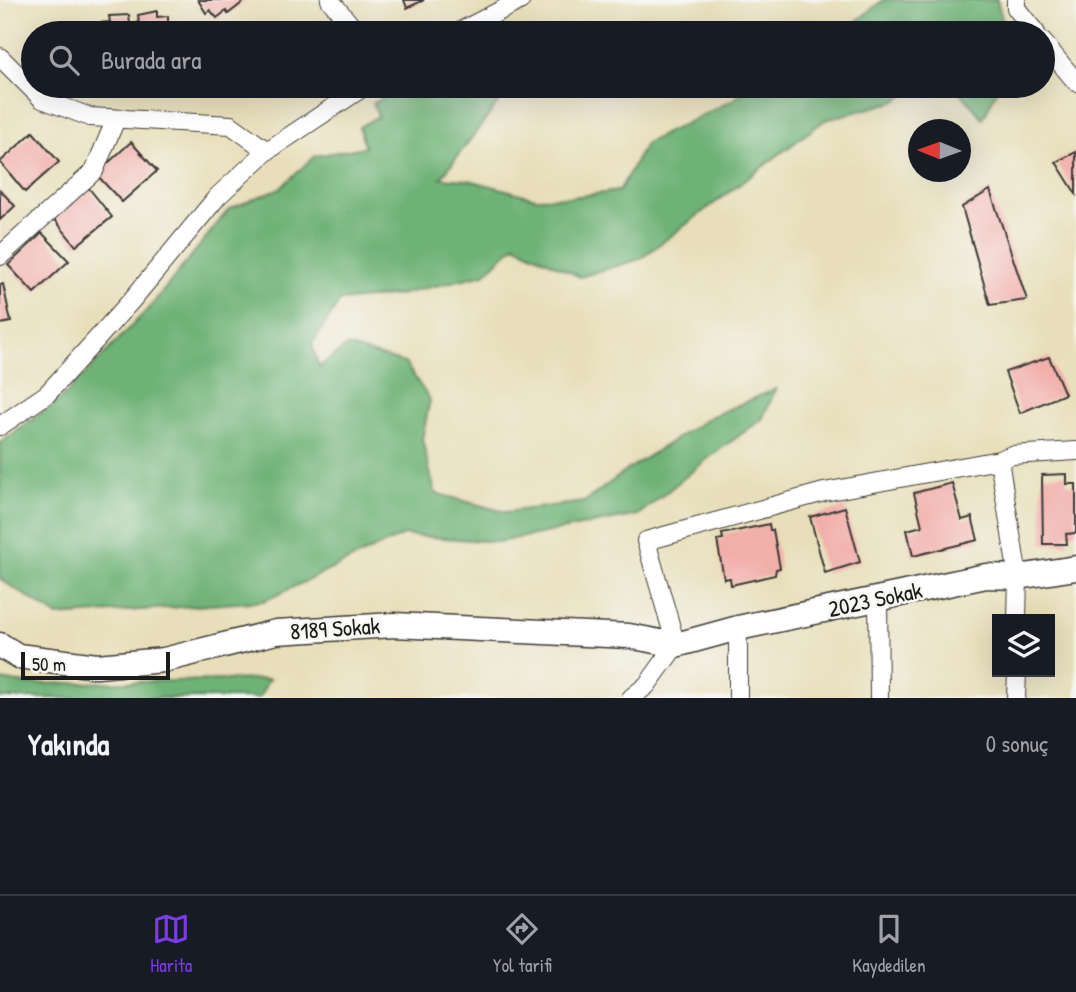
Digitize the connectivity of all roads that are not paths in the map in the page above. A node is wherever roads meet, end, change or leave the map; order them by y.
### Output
1 (330, 0) edge
2 (521, 0) edge
3 (1016, 0) edge
4 (347, 21) edge
5 (480, 21) edge
6 (1026, 21) edge
7 (0, 57) edge
8 (1055, 57) edge
9 (21, 78) edge
10 (1076, 82) edge
11 (41, 98) edge
12 (347, 98) edge
13 (116, 119) junction
14 (267, 151) junction
15 (0, 256) edge
16 (0, 426) edge
17 (1076, 451) edge
18 (999, 460) junction
19 (1076, 568) edge
20 (1018, 576) junction
21 (878, 597) junction
22 (1017, 614) edge
23 (738, 628) junction
24 (0, 645) edge
25 (676, 645) junction
26 (1017, 677) edge
27 (631, 698) edge
28 (738, 698) edge
29 (879, 698) edge
30 (1016, 698) edge

1 - 4 street
2 - 5 street
3 - 6 street
7 - 9 street
8 - 10 street
11 - 13 street
12 - 14 street
13 - 14 street
13 - 15 street
14 - 16 street
17 - 18 street
18 - 20 street
18 - 25 street
19 - 20 street, 2023 Sokak
20 - 21 street, 2023 Sokak
20 - 22 street
21 - 23 street, 2023 Sokak
21 - 29 street
23 - 25 street, 2023 Sokak
23 - 28 street
24 - 25 street, 8189 Sokak
25 - 27 street
26 - 30 street

